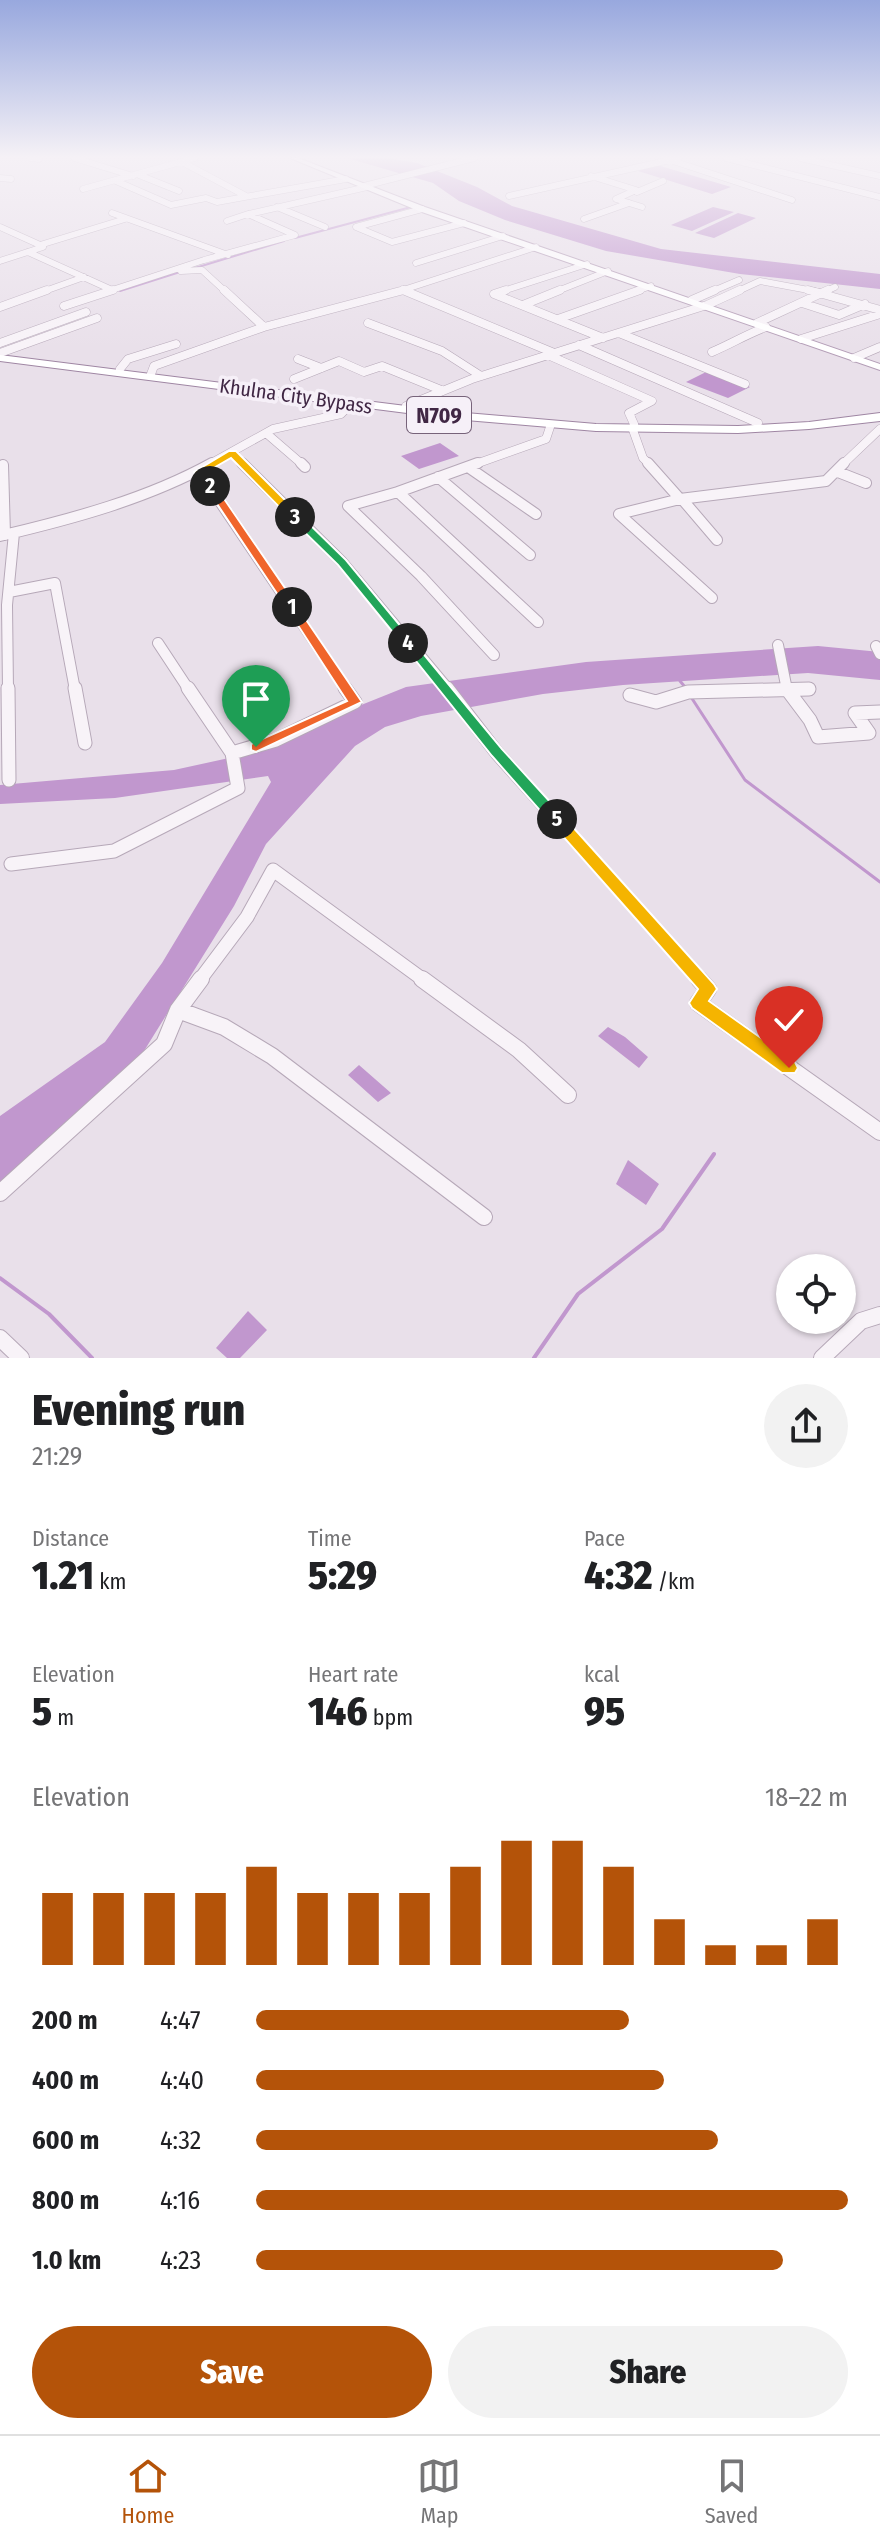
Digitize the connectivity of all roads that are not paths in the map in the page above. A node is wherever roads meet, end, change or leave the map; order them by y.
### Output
1 (117, 221) edge
2 (132, 221) edge
3 (265, 221) edge
4 (311, 221) edge
5 (377, 221) edge
6 (459, 221) edge
7 (464, 223) junction
8 (0, 227) edge
9 (325, 227) dead end
10 (503, 236) junction
11 (40, 245) junction
12 (536, 247) junction
13 (28, 252) junction
14 (228, 255) junction
15 (1, 260) edge
16 (416, 263) dead end
17 (587, 264) junction
18 (177, 269) junction
19 (608, 271) junction
20 (84, 277) junction
21 (739, 280) dead end
22 (651, 286) junction
23 (835, 287) dead end
24 (112, 290) junction
25 (402, 290) junction
26 (824, 293) junction
27 (692, 300) junction
28 (802, 303) junction
29 (865, 304) junction
30 (523, 305) junction
31 (707, 305) junction
32 (64, 306) dead end
33 (0, 307) edge
34 (86, 312) dead end
35 (880, 312) edge
36 (97, 318) dead end
37 (558, 319) junction
38 (368, 323) dead end
39 (762, 325) junction
40 (264, 327) junction
41 (618, 333) junction
42 (603, 338) junction
43 (801, 339) junction
44 (0, 343) edge
45 (176, 344) dead end
46 (579, 345) junction
47 (880, 347) edge
48 (712, 352) dead end
49 (551, 354) junction
50 (0, 355) edge
51 (854, 358) junction
52 (298, 359) dead end
53 (880, 367) edge
54 (321, 368) junction
55 (120, 369) junction
56 (151, 374) junction
57 (481, 376) junction
58 (294, 379) dead end
59 (745, 384) dead end
60 (441, 390) junction
61 (352, 403) junction
62 (406, 406) junction
63 (880, 410) edge
64 (880, 417) edge
65 (758, 423) junction
66 (550, 427) junction
67 (633, 427) junction
68 (880, 429) edge
69 (266, 433) junction
70 (232, 453) junction
71 (3, 465) dead end
72 (305, 467) dead end
73 (468, 467) junction
74 (200, 472) junction
75 (838, 472) junction
76 (438, 477) junction
77 (866, 483) dead end
78 (398, 492) junction
79 (681, 499) junction
80 (536, 514) dead end
81 (6, 535) edge
82 (717, 540) dead end
83 (530, 555) dead end
84 (9, 592) junction
85 (712, 598) dead end
86 (538, 622) dead end
87 (158, 643) dead end
88 (778, 647) dead end
89 (494, 655) dead end
90 (809, 689) dead end
91 (787, 691) junction
92 (630, 695) dead end
93 (880, 712) edge
94 (85, 743) dead end
95 (232, 755) junction
96 (9, 780) dead end
97 (11, 864) dead end
98 (178, 1010) junction
99 (568, 1095) dead end
100 (880, 1132) edge
101 (0, 1193) edge
102 (484, 1217) dead end
103 (880, 1315) edge
104 (0, 1338) edge
105 (21, 1358) edge
106 (822, 1358) edge

1 - 11 street
2 - 14 street
3 - 14 street
4 - 9 street
5 - 7 street
6 - 7 main road
7 - 10 main road
8 - 11 street
10 - 12 main road
10 - 16 street
11 - 13 street
12 - 17 main road
12 - 25 street
13 - 15 street
13 - 20 street
14 - 18 street
17 - 19 main road
17 - 30 street
18 - 24 street
18 - 40 street
19 - 22 main road
19 - 30 street
20 - 24 street
20 - 33 street
21 - 27 street
22 - 27 main road
22 - 37 street
23 - 26 street
24 - 32 street
25 - 40 street
25 - 49 street
26 - 28 street
26 - 29 street
26 - 31 street
27 - 31 main road
28 - 29 street
28 - 39 street
29 - 35 street
30 - 37 street
31 - 39 main road
31 - 41 street
34 - 44 street
35 - 43 street
36 - 50 street
37 - 42 street
38 - 57 street
39 - 43 main road
39 - 48 street
40 - 56 street
41 - 42 street
41 - 59 street
42 - 46 street
43 - 51 main road
45 - 55 street
46 - 49 street
46 - 65 street
47 - 51 street
49 - 57 street
49 - 67 street
50 - 55 highway, Khulna City Bypass / N709
50 - 61 highway, Khulna City Bypass / N709
51 - 53 main road
52 - 54 street
54 - 58 street
54 - 60 street
55 - 56 highway, Khulna City Bypass / N709
56 - 62 highway, Khulna City Bypass / N709
57 - 60 street
60 - 62 street
61 - 66 highway, Khulna City Bypass / N709
61 - 69 street
62 - 67 highway, Khulna City Bypass / N709
63 - 65 highway, Khulna City Bypass / N709
64 - 67 highway, Khulna City Bypass / N709
65 - 67 highway, Khulna City Bypass / N709
66 - 67 highway, Khulna City Bypass / N709
66 - 73 street
67 - 79 street
68 - 75 street
69 - 70 street
69 - 72 street
70 - 74 street
70 - 100 street
71 - 81 street
73 - 76 street
73 - 80 street
74 - 81 street
74 - 95 street
75 - 77 street
75 - 79 street
76 - 78 street
76 - 83 street
78 - 86 street
78 - 89 street
79 - 82 street
79 - 85 street
81 - 84 street
84 - 94 street
84 - 96 street
87 - 95 street
88 - 91 street
90 - 91 street
91 - 92 street
91 - 93 street
95 - 97 street
98 - 99 street
98 - 101 street
98 - 102 street
103 - 106 street
104 - 105 street

